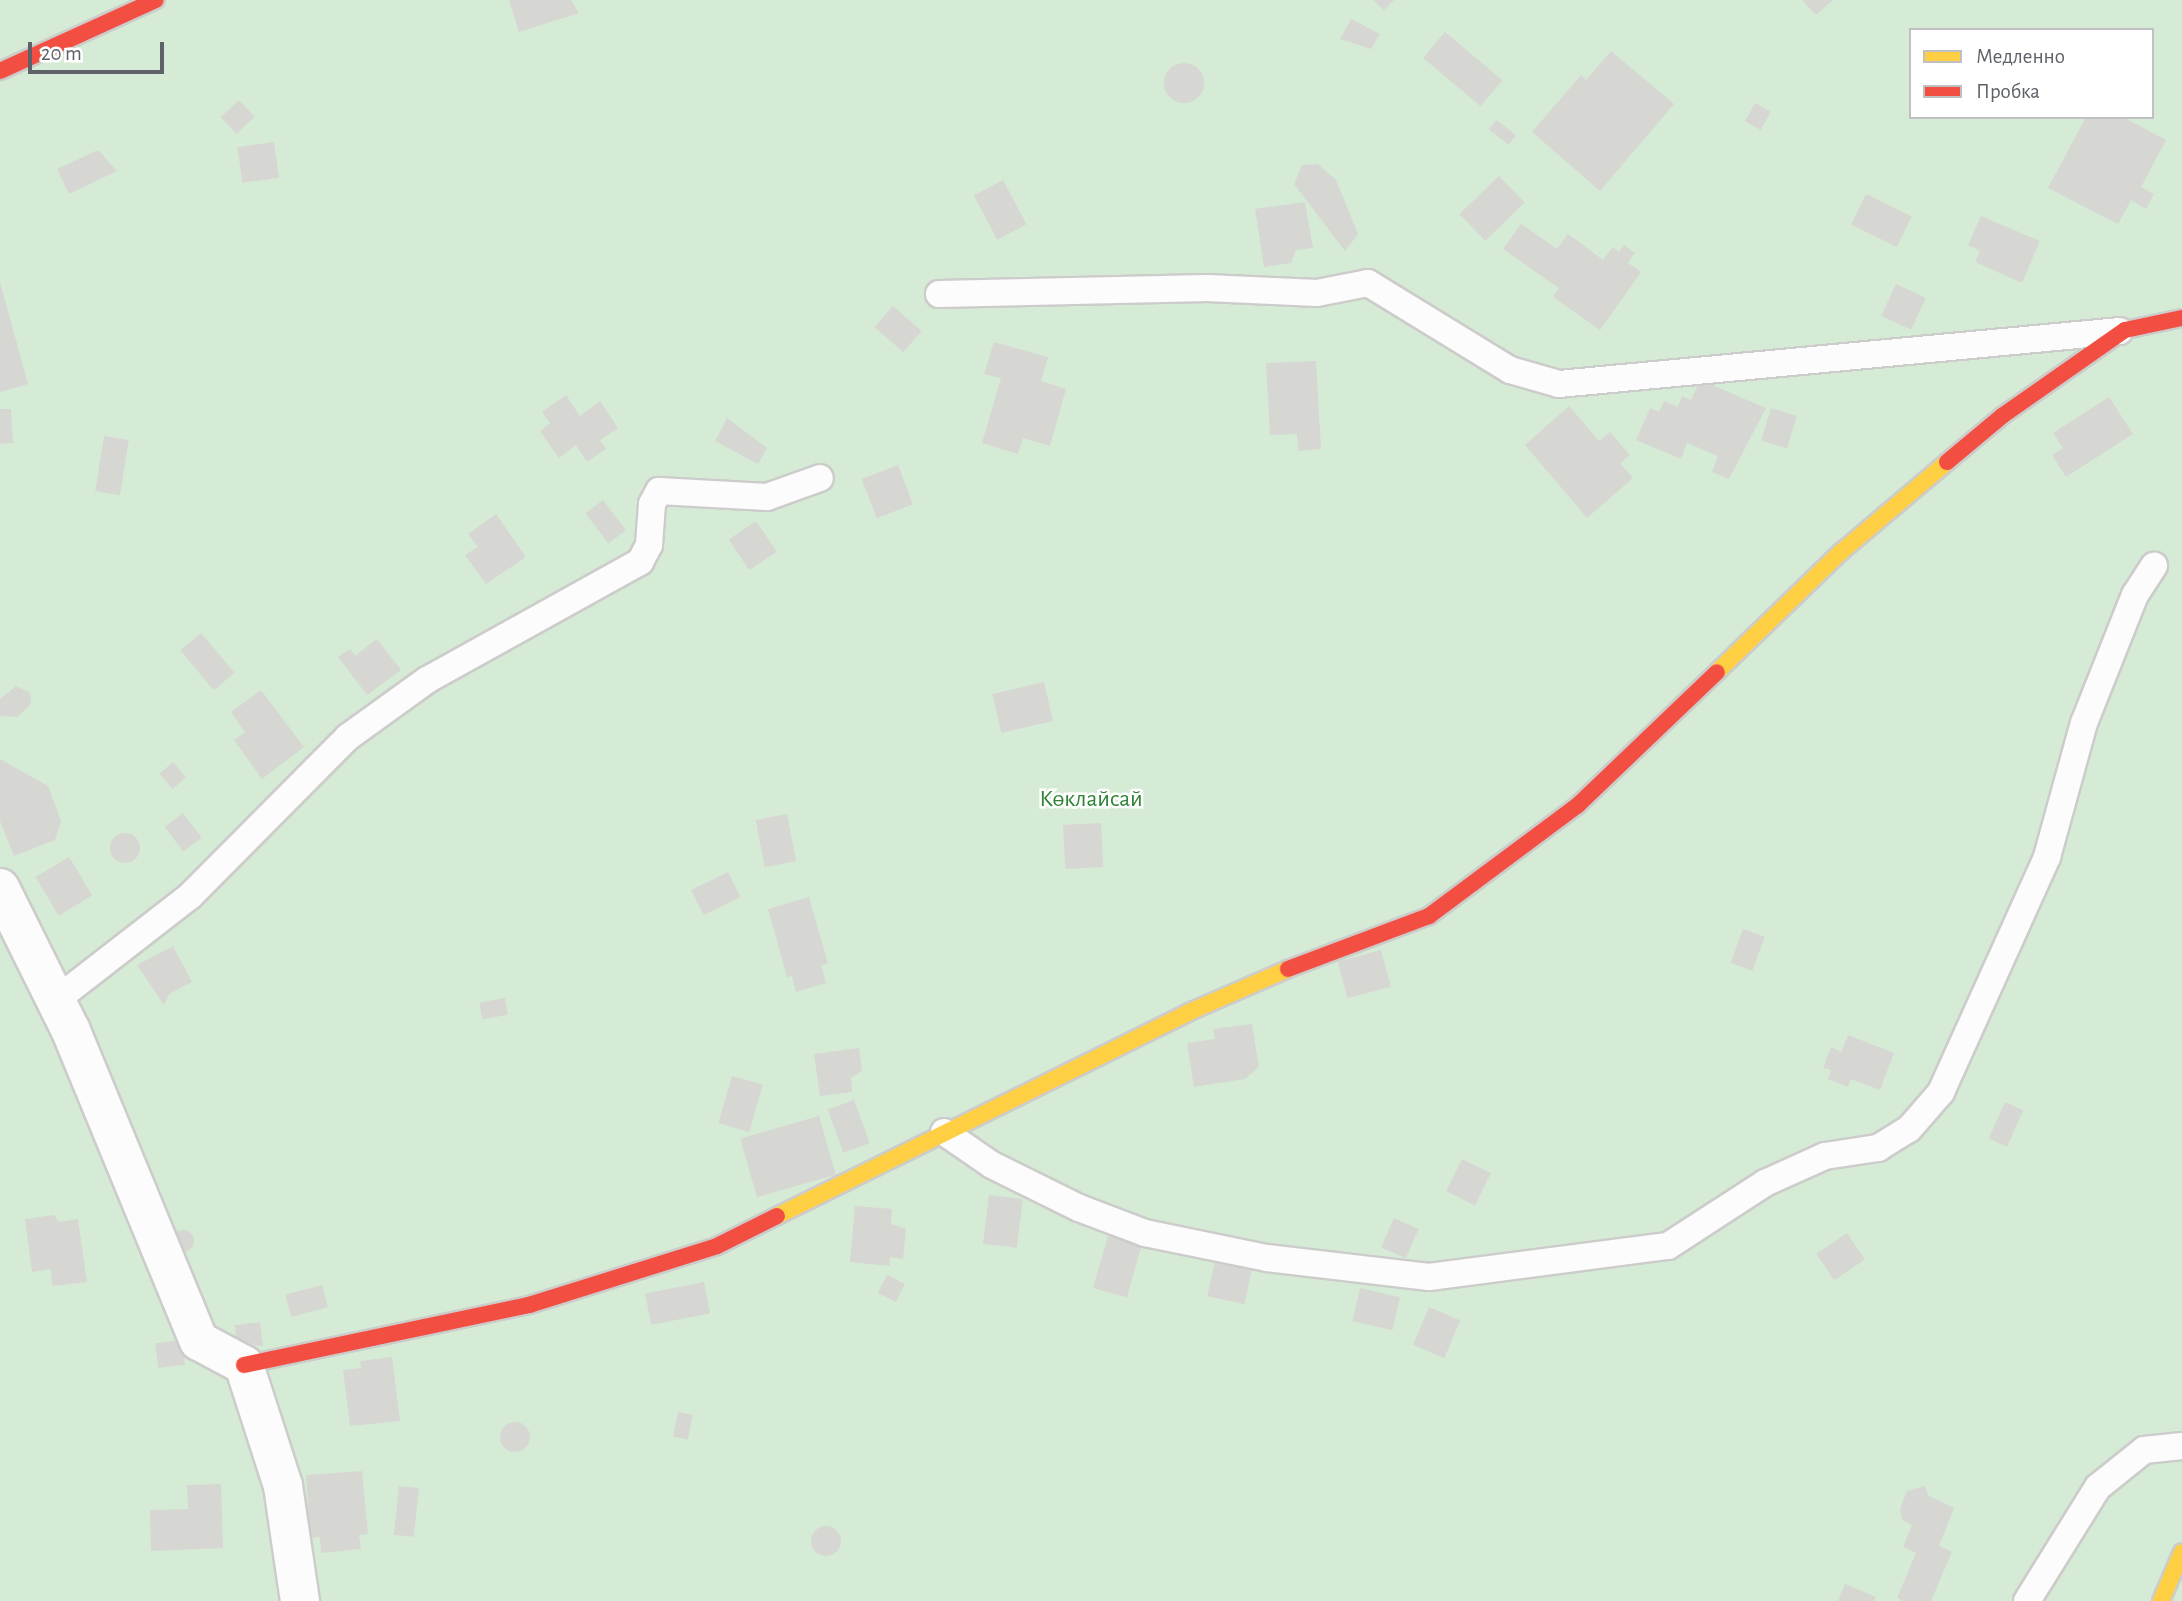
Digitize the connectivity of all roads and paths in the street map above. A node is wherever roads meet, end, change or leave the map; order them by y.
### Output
1 (156, 0) edge
2 (0, 71) edge
3 (939, 294) dead end
4 (2182, 318) edge
5 (2125, 330) junction
6 (820, 478) dead end
7 (2154, 566) dead end
8 (0, 888) edge
9 (56, 1000) junction
10 (944, 1132) junction
11 (244, 1365) junction
12 (2182, 1446) edge
13 (2182, 1552) edge
14 (300, 1601) edge
15 (2027, 1601) edge
16 (2161, 1601) edge

1 - 2 street
3 - 5 lane
4 - 5 street
5 - 10 street
6 - 9 lane
7 - 10 lane
8 - 9 street
9 - 11 street
10 - 11 street
11 - 14 street
12 - 15 lane
13 - 16 street

